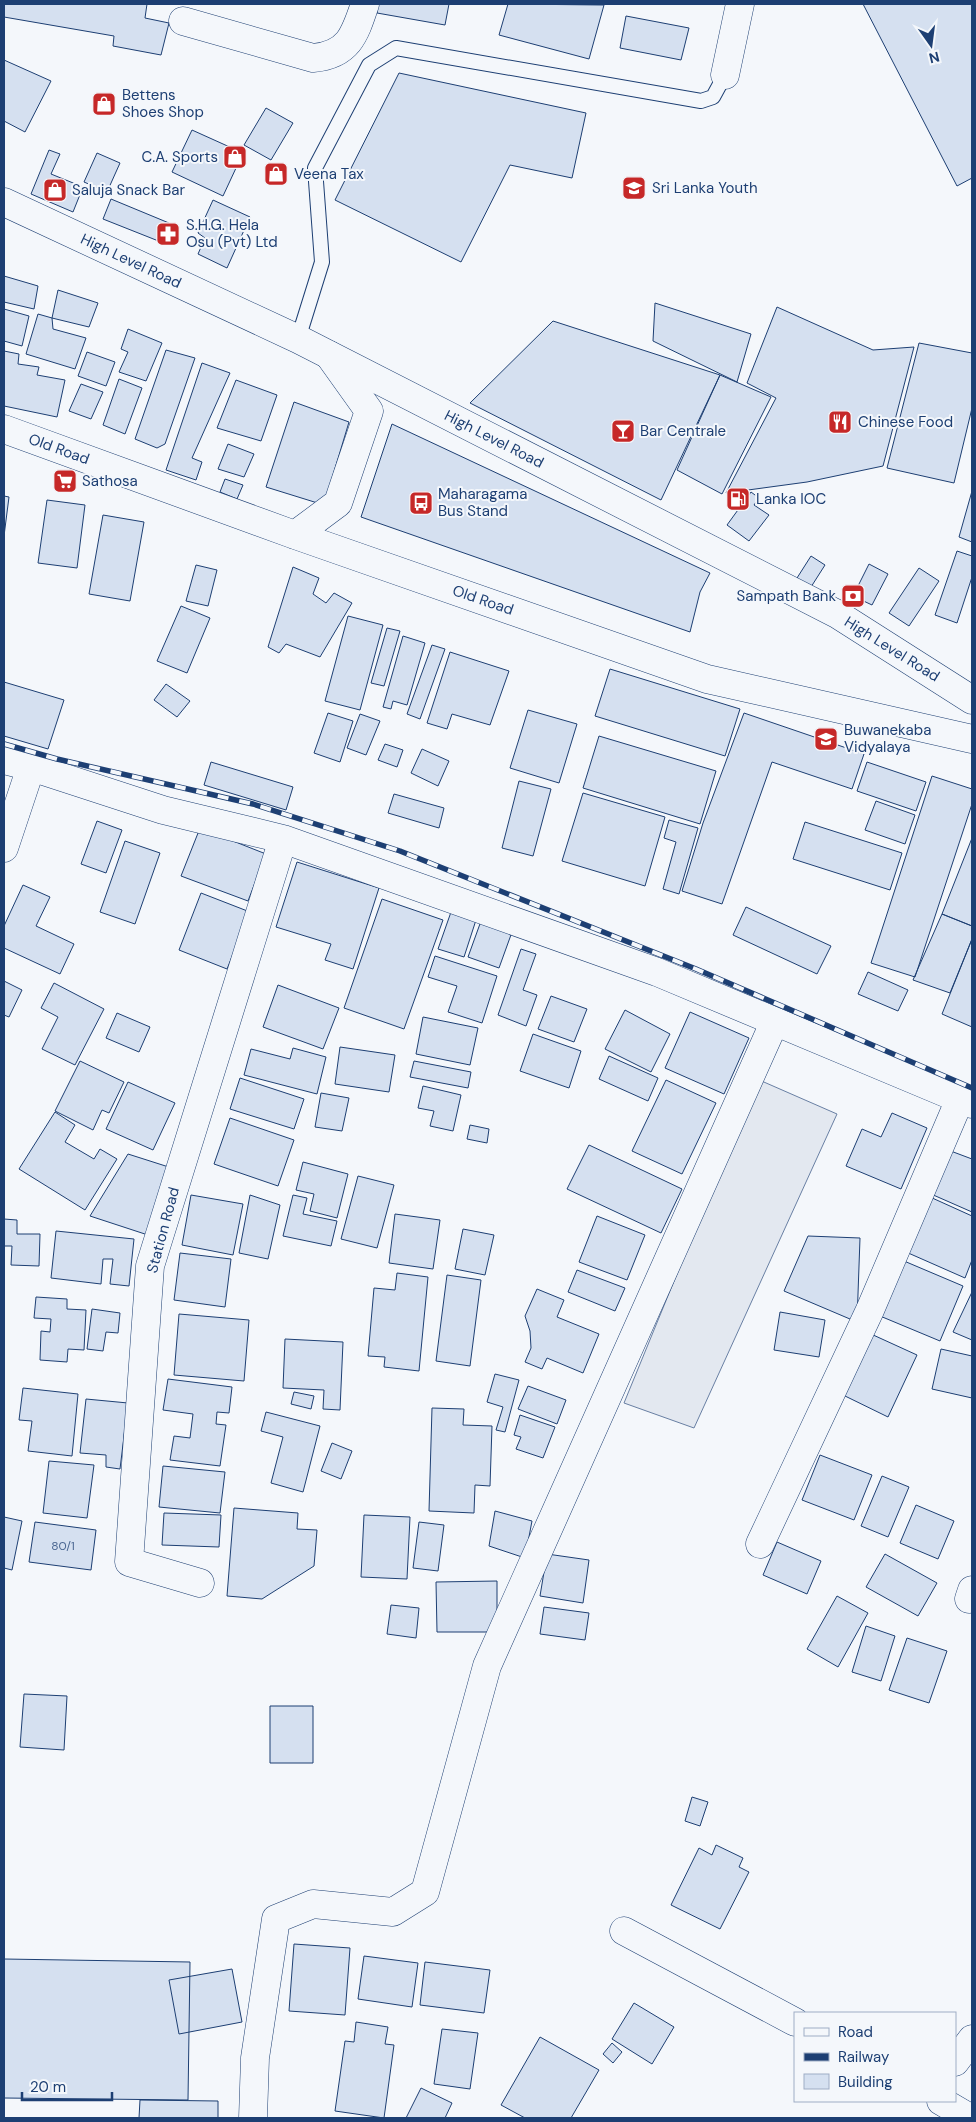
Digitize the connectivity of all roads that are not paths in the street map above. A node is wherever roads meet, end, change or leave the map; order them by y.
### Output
1 (365, 4) edge
2 (740, 4) edge
3 (183, 20) dead end
4 (725, 75) joint
5 (4, 202) edge
6 (298, 339) junction
7 (329, 355) junction
8 (4, 429) edge
9 (295, 534) junction
10 (972, 700) edge
11 (972, 739) edge
12 (4, 760) edge
13 (31, 767) junction
14 (283, 839) junction
15 (4, 848) edge
16 (774, 1023) junction
17 (966, 1101) edge
18 (760, 1544) dead end
19 (200, 1582) dead end
20 (624, 1930) dead end
21 (794, 2021) edge
22 (972, 2039) edge
23 (956, 2061) edge
24 (943, 2102) edge
25 (253, 2118) edge
26 (970, 2118) edge

1 - 3 main road
2 - 4 main road
4 - 6 lane
5 - 6 main road, High Level Road
6 - 7 main road, High Level Road
7 - 9 main road
7 - 10 main road, High Level Road
8 - 9 main road, Old Road
9 - 11 main road, Old Road
12 - 13 main road
13 - 14 main road
13 - 15 main road
14 - 16 main road
14 - 19 main road, Station Road
16 - 17 main road
16 - 25 main road
17 - 18 main road
20 - 21 main road
22 - 23 main road
24 - 26 main road

